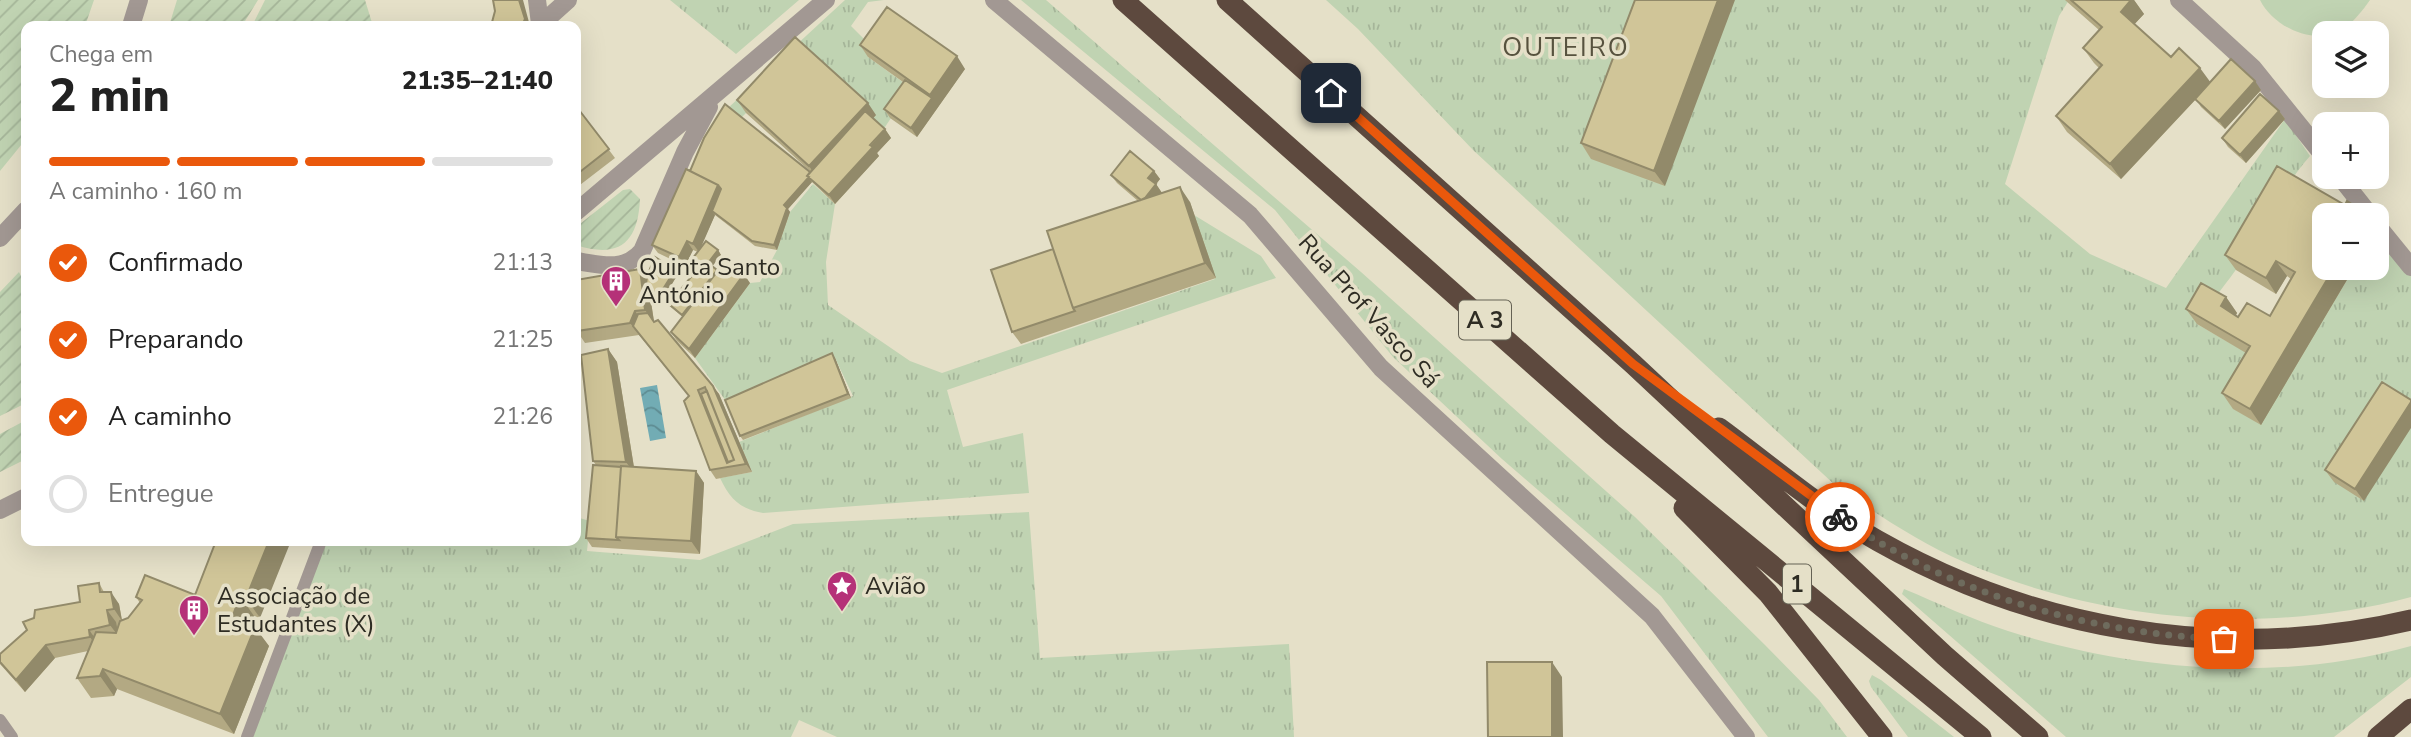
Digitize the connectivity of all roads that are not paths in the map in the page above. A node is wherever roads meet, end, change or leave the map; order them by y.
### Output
1 (139, 0) edge
2 (537, 0) edge
3 (568, 0) edge
4 (827, 0) edge
5 (993, 0) edge
6 (1123, 0) edge
7 (1227, 0) edge
8 (2179, 0) edge
9 (133, 21) edge
10 (540, 21) edge
11 (544, 21) edge
12 (715, 97) junction
13 (2312, 141) edge
14 (2349, 189) edge
15 (2361, 203) edge
16 (581, 208) edge
17 (21, 215) edge
18 (0, 238) edge
19 (2389, 240) edge
20 (581, 262) edge
21 (2411, 267) edge
22 (1633, 364) junction
23 (1612, 434) junction
24 (21, 500) edge
25 (0, 510) edge
26 (319, 546) edge
27 (2411, 620) edge
28 (2411, 709) edge
29 (0, 720) edge
30 (12, 737) edge
31 (247, 737) edge
32 (1746, 737) edge
33 (1882, 737) edge
34 (1981, 737) edge
35 (2038, 737) edge
36 (2378, 737) edge

1 - 9 street
2 - 10 street
3 - 11 street
4 - 12 street
5 - 32 street, Rua Prof Vasco Sá
6 - 23 highway, A 3
7 - 22 highway, A 3
8 - 13 street
12 - 16 street
12 - 20 street
14 - 15 street
17 - 18 street
19 - 21 street
22 - 27 highway
22 - 35 highway
23 - 33 highway, 1
23 - 34 highway, 1
24 - 25 street
26 - 31 lane
28 - 36 highway
29 - 30 lane

